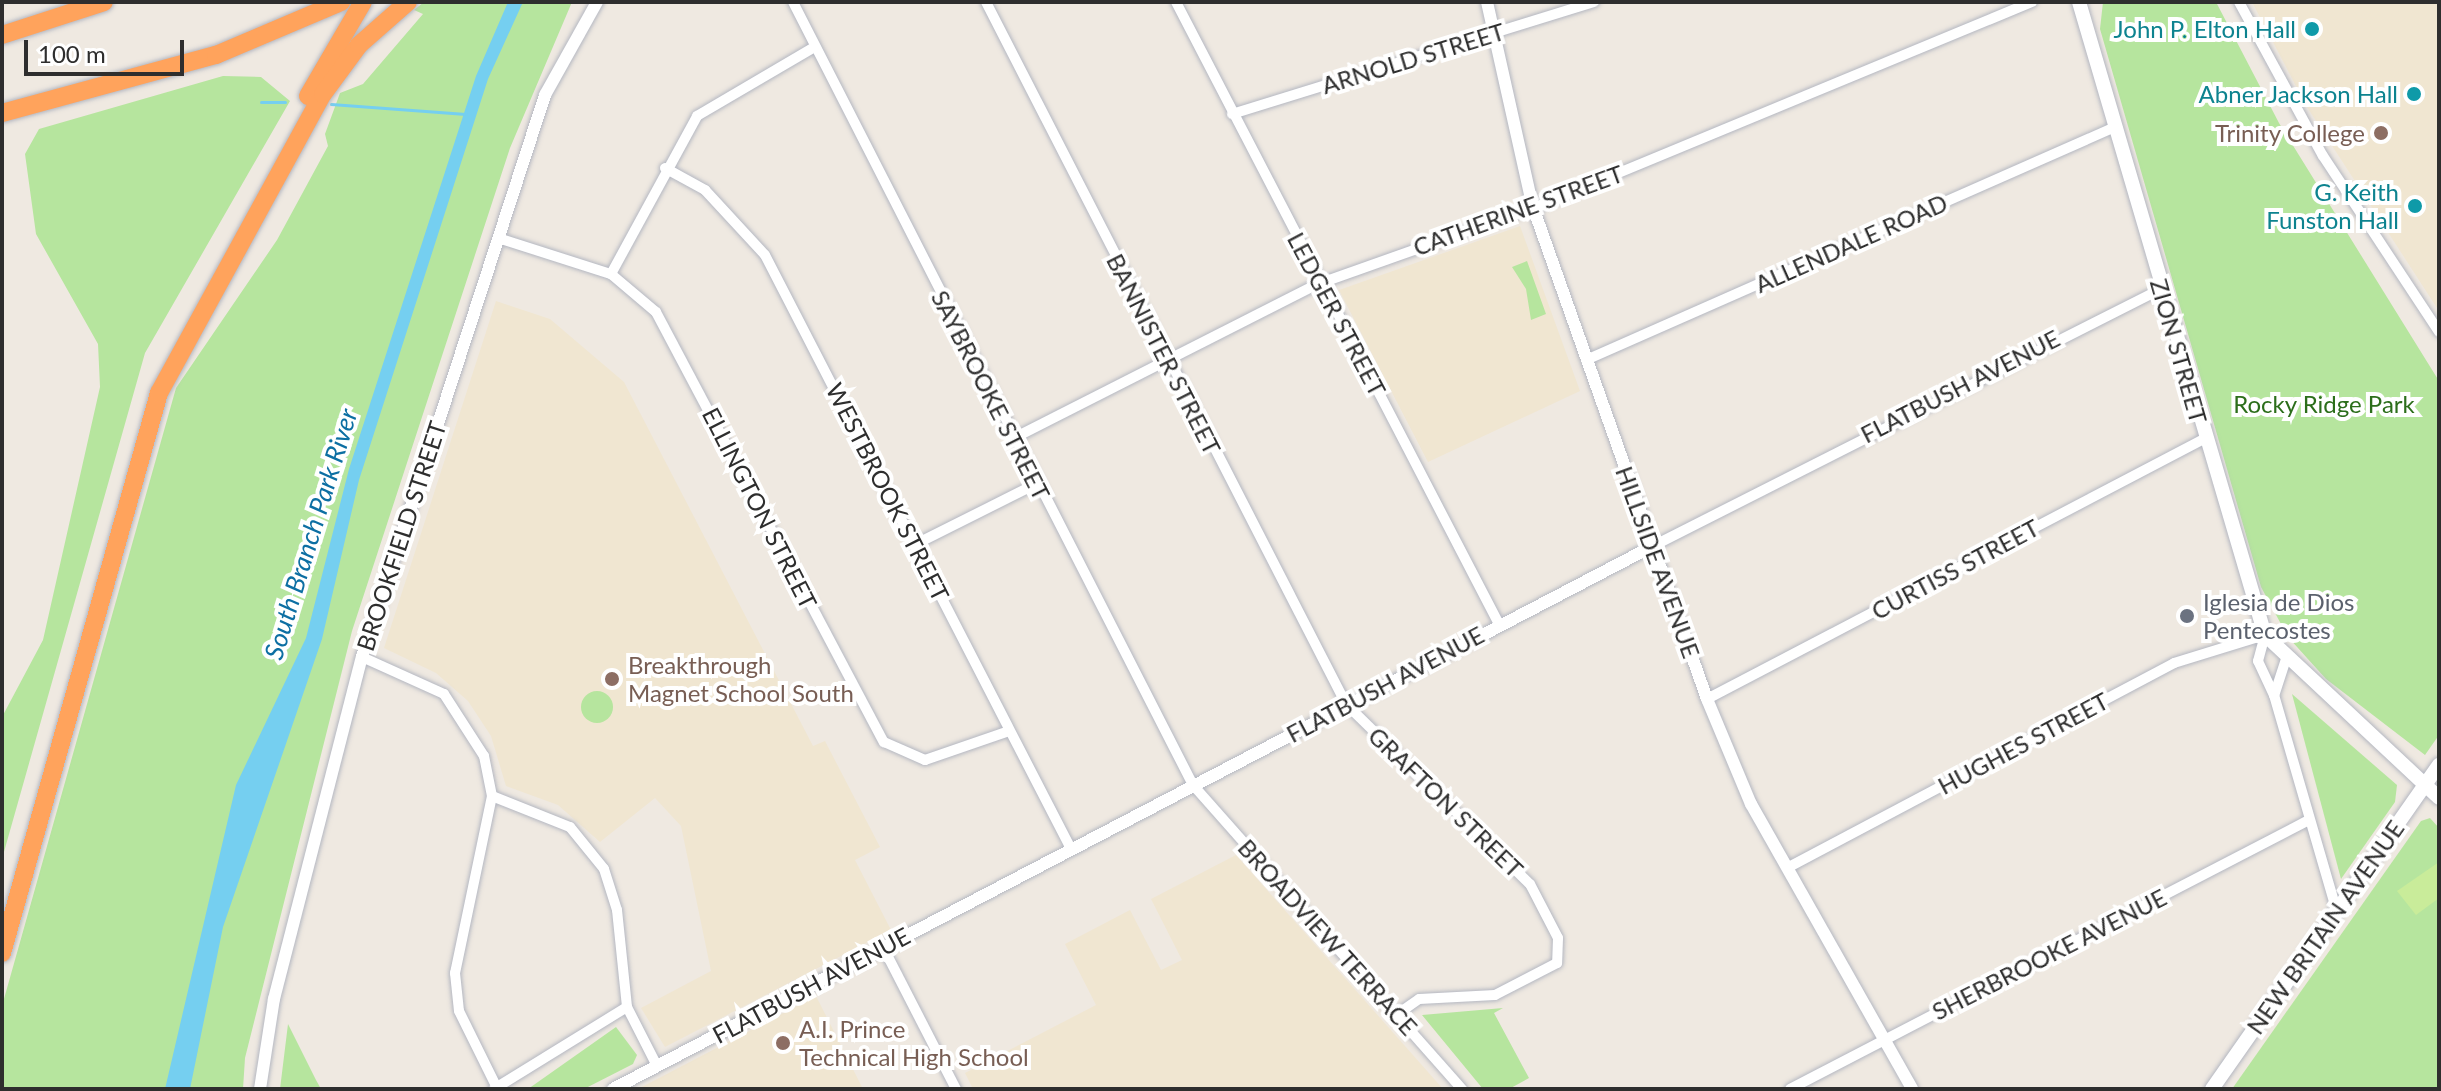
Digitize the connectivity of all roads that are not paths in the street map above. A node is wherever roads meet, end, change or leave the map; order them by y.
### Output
1 (104, 2) edge
2 (341, 2) edge
3 (363, 2) edge
4 (408, 2) edge
5 (597, 2) edge
6 (795, 2) edge
7 (986, 2) edge
8 (1176, 2) edge
9 (1487, 2) edge
10 (1594, 2) edge
11 (2032, 2) edge
12 (2079, 2) edge
13 (2239, 2) edge
14 (1493, 33) junction
15 (2, 35) edge
16 (811, 49) junction
17 (2, 113) edge
18 (1232, 114) junction
19 (2115, 127) junction
20 (665, 168) junction
21 (1533, 207) junction
22 (498, 238) junction
23 (611, 274) junction
24 (1321, 282) junction
25 (2161, 289) junction
26 (2439, 332) edge
27 (1168, 360) junction
28 (1586, 360) junction
29 (1014, 438) junction
30 (2204, 439) junction
31 (1036, 484) junction
32 (916, 544) junction
33 (1653, 546) junction
34 (1499, 624) junction
35 (2265, 635) junction
36 (362, 657) junction
37 (2286, 659) junction
38 (2274, 695) junction
39 (1707, 699) junction
40 (1346, 704) junction
41 (1009, 731) junction
42 (2439, 765) edge
43 (1193, 785) junction
44 (2425, 785) junction
45 (492, 796) junction
46 (2439, 798) edge
47 (2309, 820) junction
48 (1071, 849) junction
49 (1787, 868) junction
50 (2, 909) edge
51 (2337, 912) junction
52 (883, 947) junction
53 (2, 953) edge
54 (627, 1007) junction
55 (1396, 1015) junction
56 (1884, 1040) junction
57 (657, 1066) junction
58 (496, 1088) edge
59 (260, 1089) edge
60 (613, 1089) edge
61 (956, 1089) edge
62 (1462, 1089) edge
63 (1790, 1089) edge
64 (1912, 1089) edge
65 (2212, 1089) edge

1 - 15 highway
2 - 17 highway
3 - 50 highway
4 - 53 highway
5 - 22 street, BROOKFIELD STREET
6 - 16 street, SAYBROOKE STREET
7 - 27 street, BANNISTER STREET
8 - 18 street, LEDGER STREET
9 - 14 street, HILLSIDE AVENUE
10 - 14 street, ARNOLD STREET
11 - 21 street, CATHERINE STREET
12 - 19 main road, ZION STREET
13 - 26 street
14 - 18 street, ARNOLD STREET
14 - 21 street, HILLSIDE AVENUE
16 - 20 street
16 - 29 street, SAYBROOKE STREET
18 - 24 street, LEDGER STREET
19 - 25 main road, ZION STREET
19 - 28 street, ALLENDALE ROAD
20 - 23 street
20 - 32 street, WESTBROOK STREET
21 - 24 street, CATHERINE STREET
21 - 28 street, HILLSIDE AVENUE
22 - 23 street, ELLINGTON STREET
22 - 36 street, BROOKFIELD STREET
23 - 41 street, ELLINGTON STREET
24 - 27 street, CATHERINE STREET
24 - 34 street, LEDGER STREET
25 - 30 main road, ZION STREET
25 - 33 street, FLATBUSH AVENUE
27 - 29 street, CATHERINE STREET
27 - 40 street, BANNISTER STREET
28 - 33 street, HILLSIDE AVENUE
29 - 31 street, SAYBROOKE STREET
30 - 35 main road, ZION STREET
30 - 39 street, CURTISS STREET
31 - 32 street
31 - 43 street, SAYBROOKE STREET
32 - 41 street, WESTBROOK STREET
33 - 34 street, FLATBUSH AVENUE
33 - 39 street, HILLSIDE AVENUE
34 - 40 street, FLATBUSH AVENUE
35 - 37 main road
35 - 38 street, ZION STREET
35 - 49 street, HUGHES STREET
36 - 45 street
36 - 59 street, BROOKFIELD STREET
37 - 38 street
37 - 44 main road
38 - 47 street, ZION STREET
39 - 49 street, HILLSIDE AVENUE
40 - 43 street, FLATBUSH AVENUE
40 - 55 street, GRAFTON STREET
41 - 48 street, WESTBROOK STREET
42 - 44 main road, NEW BRITAIN AVENUE
43 - 48 street, FLATBUSH AVENUE
43 - 55 street, BROADVIEW TERRACE
44 - 46 main road
44 - 51 main road, NEW BRITAIN AVENUE
45 - 54 street
45 - 58 street
47 - 51 street, ZION STREET
47 - 56 street, SHERBROOKE AVENUE
48 - 52 street, FLATBUSH AVENUE
49 - 56 street, HILLSIDE AVENUE
51 - 65 main road, NEW BRITAIN AVENUE
52 - 57 street, FLATBUSH AVENUE
52 - 61 street
54 - 57 street
54 - 58 street
55 - 62 street, BROADVIEW TERRACE
56 - 63 street, SHERBROOKE AVENUE
56 - 64 street, HILLSIDE AVENUE
57 - 60 street, FLATBUSH AVENUE

